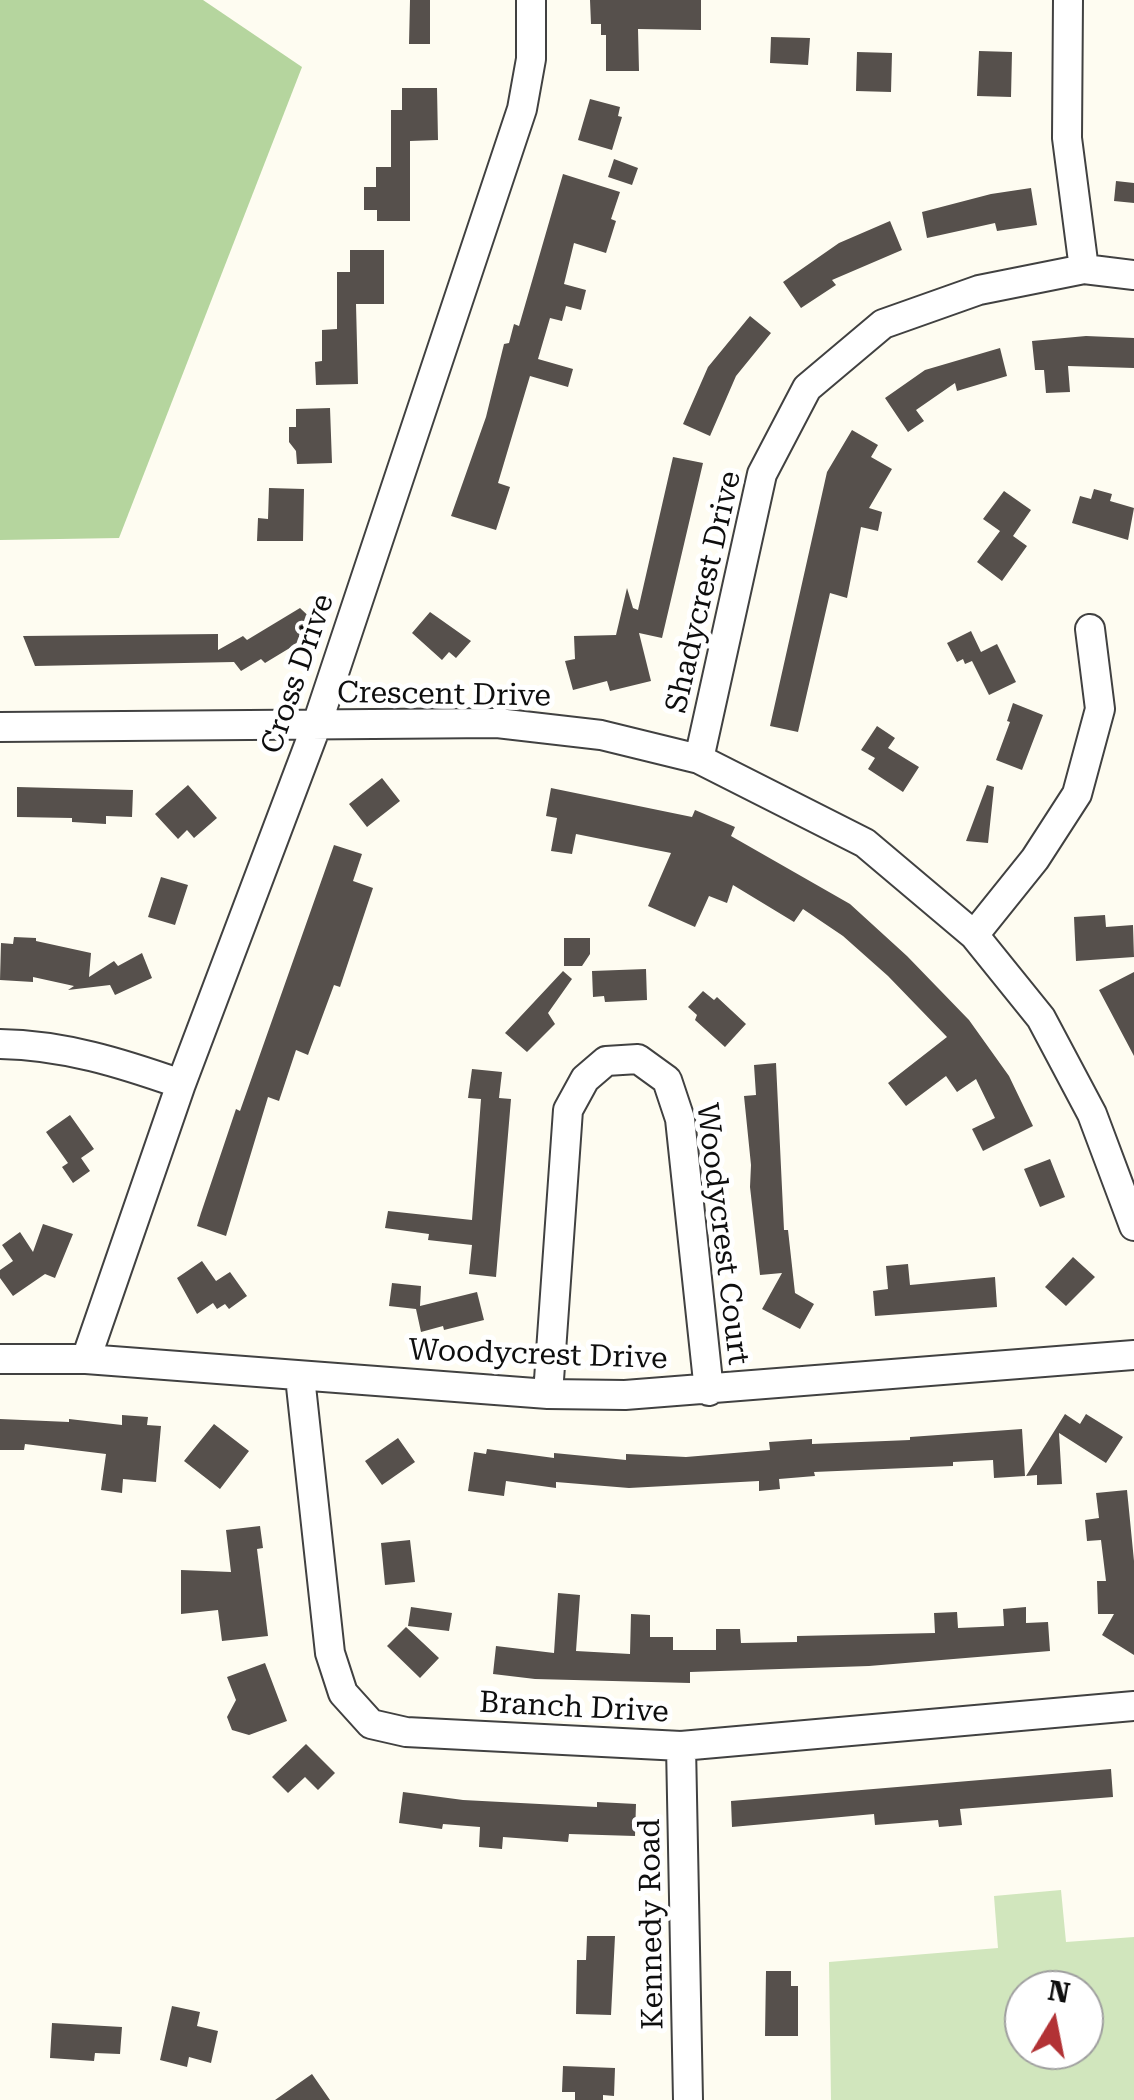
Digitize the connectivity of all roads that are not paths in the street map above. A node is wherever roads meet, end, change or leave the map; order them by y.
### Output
1 (530, 0) edge
2 (1068, 0) edge
3 (1084, 269) junction
4 (1134, 275) edge
5 (1090, 628) dead end
6 (317, 724) junction
7 (0, 727) edge
8 (699, 758) junction
9 (974, 935) junction
10 (0, 1044) edge
11 (181, 1084) junction
12 (1134, 1226) edge
13 (1134, 1355) edge
14 (0, 1359) edge
15 (86, 1359) junction
16 (300, 1377) junction
17 (709, 1391) junction
18 (548, 1394) junction
19 (1134, 1706) edge
20 (681, 1746) junction
21 (688, 2100) edge

1 - 6 street, Cross Drive
2 - 3 street
3 - 4 street, Shadycrest Drive
3 - 8 street, Shadycrest Drive
5 - 9 street
6 - 7 street, Crescent Drive
6 - 8 street, Crescent Drive
6 - 11 street, Cross Drive
8 - 9 street, Crescent Drive
9 - 12 street, Crescent Drive
10 - 11 street
11 - 15 street, Cross Drive
13 - 17 street, Woodycrest Drive
14 - 15 street, Woodycrest Drive
15 - 16 street, Woodycrest Drive
16 - 18 street, Woodycrest Drive
16 - 20 street, Branch Drive
17 - 18 street, Woodycrest Drive
17 - 18 street, Woodycrest Court
19 - 20 street, Branch Drive
20 - 21 street, Kennedy Road

